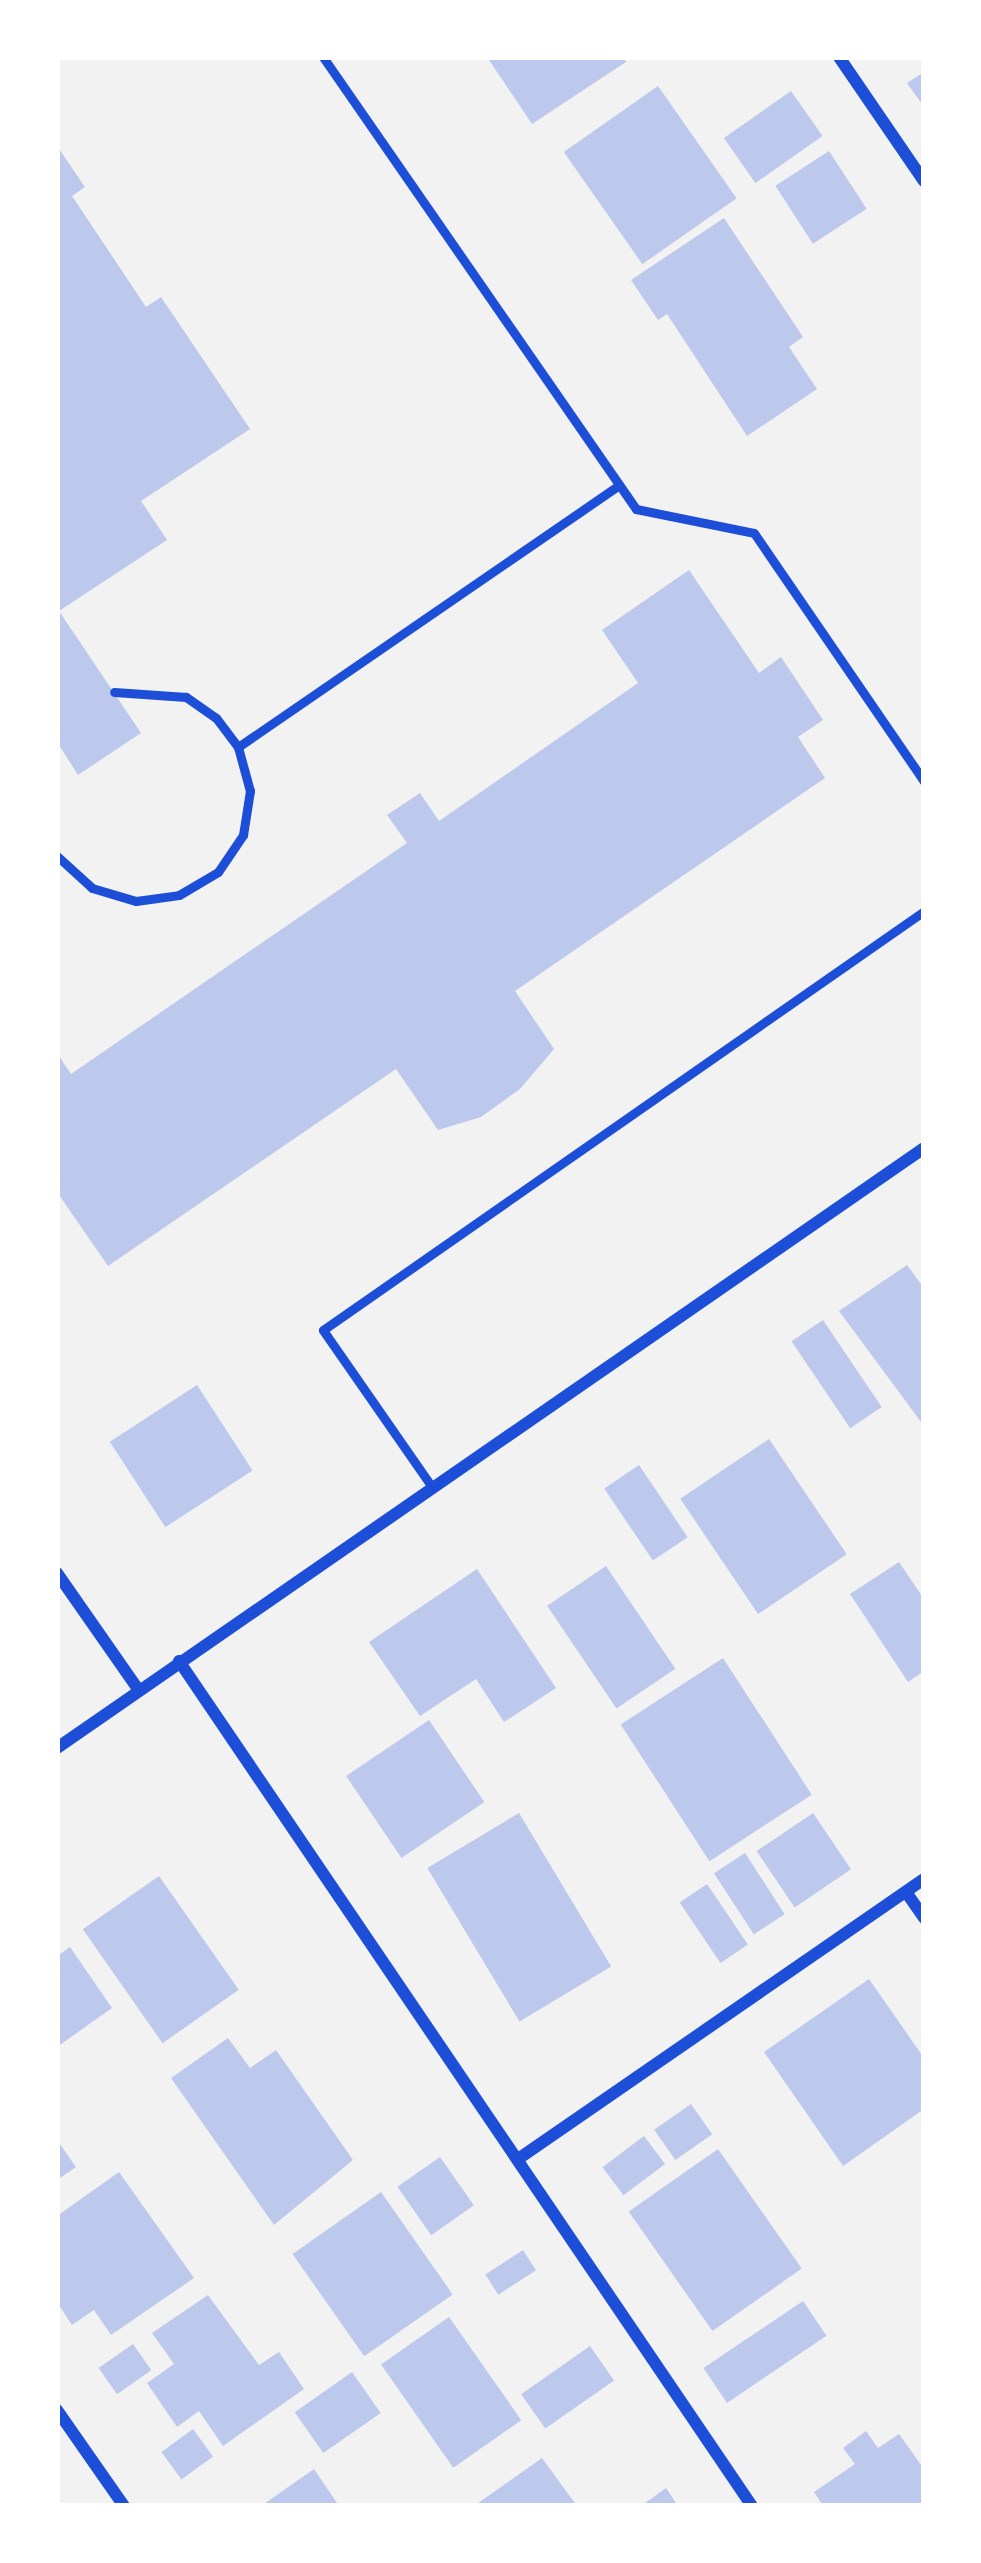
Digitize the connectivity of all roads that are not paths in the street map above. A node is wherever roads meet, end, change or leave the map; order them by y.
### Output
1 (323, 57) edge
2 (838, 57) edge
3 (924, 181) edge
4 (619, 485) junction
5 (114, 692) dead end
6 (238, 747) junction
7 (924, 782) edge
8 (58, 858) edge
9 (924, 911) edge
10 (924, 1148) edge
11 (432, 1487) junction
12 (57, 1573) edge
13 (179, 1660) junction
14 (138, 1689) junction
15 (57, 1748) edge
16 (924, 1879) edge
17 (905, 1892) junction
18 (924, 1918) edge
19 (521, 2157) junction
20 (57, 2410) edge
21 (124, 2506) edge
22 (752, 2506) edge

1 - 4 lane
2 - 3 street
4 - 6 lane
4 - 7 lane
5 - 6 lane
6 - 8 lane
9 - 11 lane
10 - 11 street
11 - 13 street
12 - 14 street
13 - 14 street
13 - 19 street
14 - 15 street
16 - 17 street
17 - 18 street
17 - 19 street
19 - 22 street
20 - 21 street

